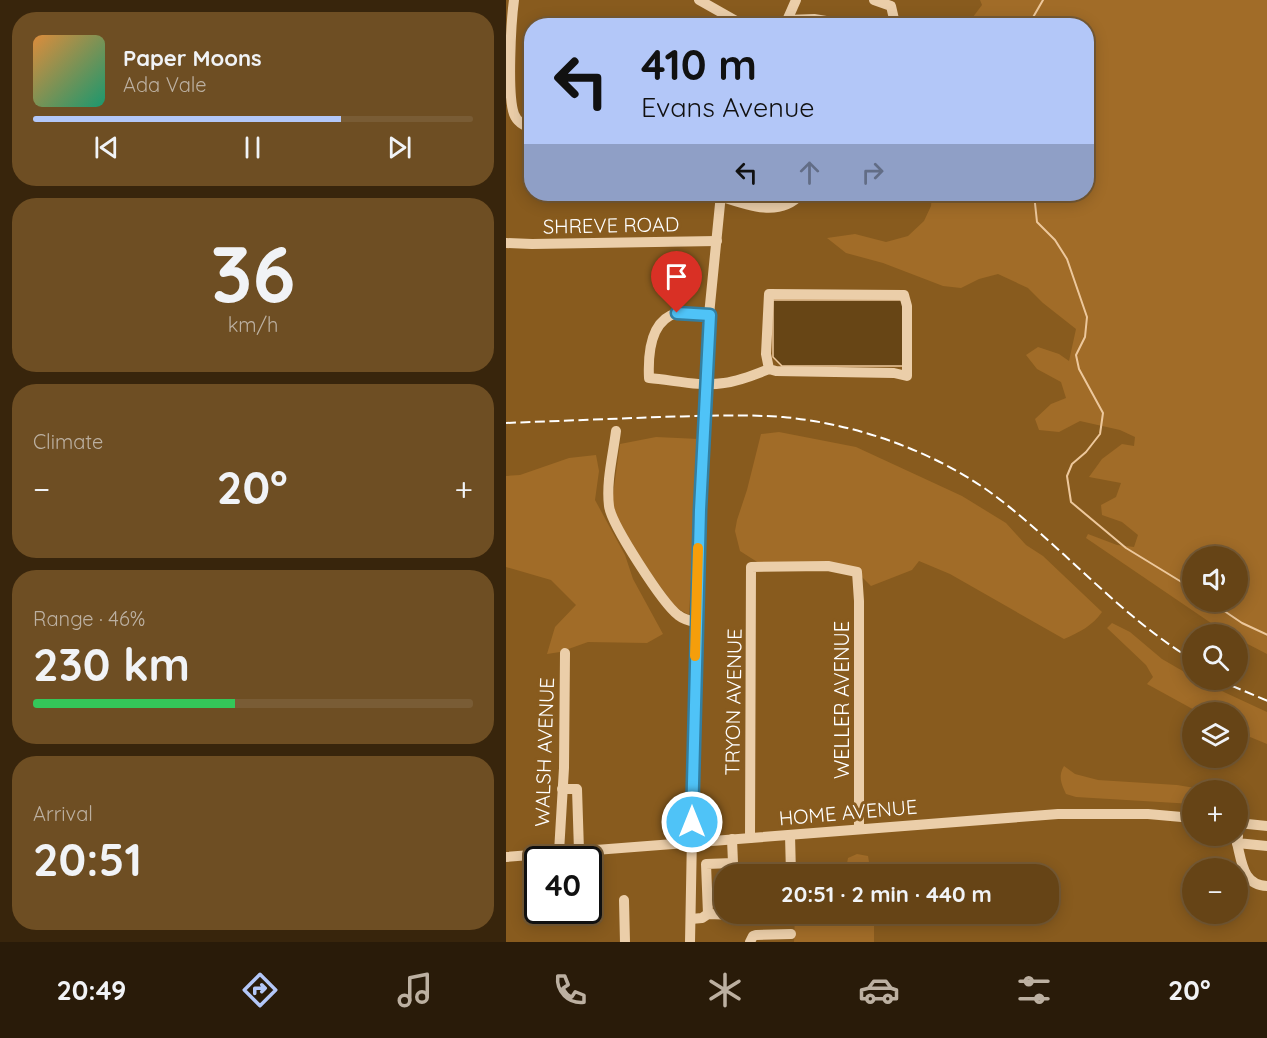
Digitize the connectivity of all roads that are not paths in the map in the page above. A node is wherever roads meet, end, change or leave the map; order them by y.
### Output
1 (514, 0) edge
2 (699, 0) edge
3 (796, 0) edge
4 (874, 0) edge
5 (728, 18) edge
6 (788, 18) edge
7 (894, 18) edge
8 (524, 126) edge
9 (720, 201) edge
10 (737, 201) edge
11 (794, 201) edge
12 (717, 241) junction
13 (506, 243) edge
14 (710, 315) junction
15 (769, 369) junction
16 (616, 432) dead end
17 (751, 567) joint
18 (696, 622) junction
19 (565, 653) dead end
20 (562, 789) junction
21 (1182, 817) edge
22 (1248, 824) edge
23 (1268, 826) edge
24 (858, 828) junction
25 (790, 835) junction
26 (750, 838) junction
27 (732, 839) junction
28 (1248, 841) edge
29 (692, 842) junction
30 (559, 846) edge
31 (579, 846) edge
32 (1240, 846) edge
33 (1268, 846) edge
34 (602, 849) edge
35 (524, 855) edge
36 (506, 857) edge
37 (791, 864) edge
38 (1268, 886) edge
39 (624, 900) dead end
40 (708, 914) junction
41 (714, 914) edge
42 (691, 919) junction
43 (791, 938) edge
44 (625, 942) edge
45 (690, 942) edge
46 (750, 942) edge

1 - 8 street
2 - 5 street
3 - 6 street
4 - 7 street
9 - 12 street
10 - 11 street
12 - 13 street, SHREVE ROAD
12 - 14 street
14 - 15 street
14 - 18 street, bridge
15 - 15 street
16 - 18 street
17 - 24 street, WELLER AVENUE
17 - 26 street, TRYON AVENUE
18 - 29 street
19 - 20 street, WALSH AVENUE
20 - 30 street, WALSH AVENUE
20 - 31 street
21 - 24 street, HOME AVENUE
22 - 23 street
24 - 25 street, HOME AVENUE
25 - 26 street, HOME AVENUE
25 - 37 street
26 - 27 street, HOME AVENUE
27 - 29 street, HOME AVENUE
27 - 40 street
28 - 33 street
29 - 34 street, HOME AVENUE
29 - 42 street
32 - 38 street
35 - 36 street, HOME AVENUE
39 - 44 street
40 - 41 street
40 - 42 street
42 - 45 street
43 - 46 street

